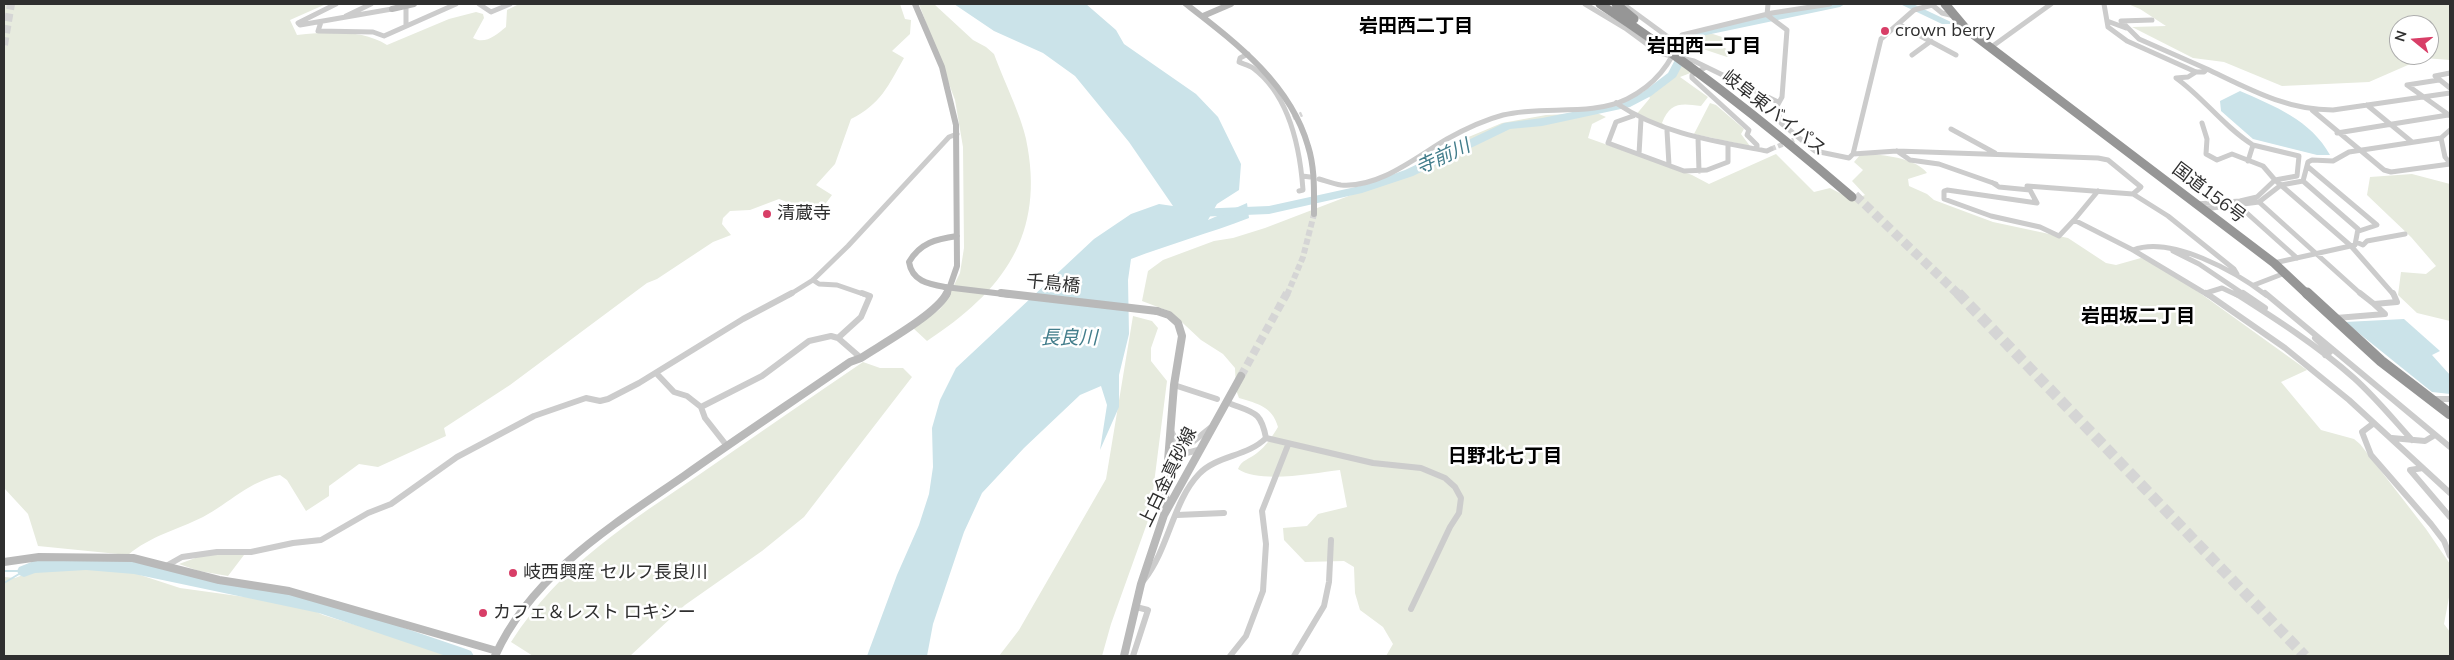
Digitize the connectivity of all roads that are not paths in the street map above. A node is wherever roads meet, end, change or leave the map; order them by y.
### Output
1 (336, 4) edge
2 (371, 4) edge
3 (414, 4) edge
4 (456, 4) edge
5 (479, 4) edge
6 (510, 4) edge
7 (915, 4) edge
8 (1186, 4) edge
9 (1232, 4) edge
10 (1585, 4) edge
11 (1600, 4) edge
12 (1616, 4) edge
13 (1623, 4) edge
14 (1768, 4) edge
15 (1830, 4) edge
16 (1912, 4) edge
17 (1932, 4) edge
18 (1945, 4) edge
19 (2051, 4) edge
20 (2104, 4) edge
21 (406, 6) junction
22 (1920, 8) junction
23 (392, 9) joint
24 (1203, 16) junction
25 (1769, 16) junction
26 (1954, 16) junction
27 (344, 18) junction
28 (2152, 20) dead end
29 (2107, 21) junction
30 (321, 22) junction
31 (1898, 24) junction
32 (406, 26) junction
33 (2130, 30) junction
34 (1931, 42) junction
35 (1679, 45) junction
36 (1990, 48) junction
37 (1248, 54) junction
38 (1675, 55) junction
39 (1912, 55) dead end
40 (1956, 55) dead end
41 (1706, 67) junction
42 (2207, 69) junction
43 (2196, 72) junction
44 (2450, 73) edge
45 (2439, 80) junction
46 (2450, 88) edge
47 (2450, 93) edge
48 (2425, 97) junction
49 (1778, 102) junction
50 (1619, 105) junction
51 (2368, 105) junction
52 (2312, 110) junction
53 (2449, 115) edge
54 (1633, 116) junction
55 (1641, 119) junction
56 (2202, 123) dead end
57 (2390, 124) junction
58 (1951, 129) dead end
59 (2450, 130) edge
60 (1668, 131) junction
61 (2338, 133) junction
62 (957, 134) junction
63 (1698, 138) junction
64 (2441, 138) junction
65 (2412, 142) junction
66 (1728, 144) junction
67 (2253, 145) junction
68 (1757, 148) junction
69 (1771, 149) tunnel mouth
70 (1897, 151) junction
71 (2359, 151) junction
72 (1639, 154) junction
73 (1853, 154) junction
74 (1996, 154) junction
75 (2248, 160) junction
76 (2450, 163) edge
77 (1669, 165) junction
78 (2307, 166) junction
79 (1699, 171) junction
80 (1302, 176) junction
81 (1310, 177) dead end
82 (1319, 179) dead end
83 (2275, 180) junction
84 (2303, 181) junction
85 (1993, 183) junction
86 (2281, 185) junction
87 (1299, 191) dead end
88 (2098, 192) junction
89 (2133, 194) junction
90 (2258, 202) junction
91 (2239, 206) junction
92 (2200, 207) junction
93 (1315, 211) tunnel mouth
94 (2074, 220) junction
95 (2360, 232) junction
96 (2405, 234) dead end
97 (957, 236) junction
98 (2354, 244) junction
99 (2171, 249) junction
100 (2133, 250) junction
101 (2316, 254) junction
102 (2297, 258) junction
103 (2274, 263) junction
104 (2285, 273) junction
105 (2237, 274) junction
106 (813, 280) junction
107 (2254, 285) junction
108 (2206, 293) junction
109 (2374, 304) junction
110 (2273, 317) junction
111 (2334, 318) junction
112 (2305, 326) junction
113 (838, 338) junction
114 (2325, 355) junction
115 (861, 358) junction
116 (657, 374) junction
117 (1240, 376) tunnel mouth
118 (1174, 385) junction
119 (1217, 399) dead end
120 (2431, 399) junction
121 (2450, 399) edge
122 (1231, 404) dead end
123 (701, 406) junction
124 (2450, 414) edge
125 (2374, 423) junction
126 (1210, 428) junction
127 (1171, 429) junction
128 (2435, 435) junction
129 (1266, 438) junction
130 (2392, 438) junction
131 (2412, 440) junction
132 (1288, 445) junction
133 (727, 446) junction
134 (2450, 447) edge
135 (1169, 448) junction
136 (1198, 450) junction
137 (2423, 468) junction
138 (2450, 493) edge
139 (1224, 513) dead end
140 (1177, 515) junction
141 (1164, 516) junction
142 (2450, 517) edge
143 (1331, 540) dead end
144 (2447, 541) edge
145 (2450, 556) edge
146 (4, 562) edge
147 (166, 566) junction
148 (1141, 584) junction
149 (1136, 607) junction
150 (1411, 609) dead end
151 (496, 654) edge
152 (1124, 656) edge
153 (1133, 656) edge
154 (1230, 656) edge
155 (1294, 656) edge

1 - 30 street
2 - 27 street
3 - 21 street
4 - 32 street
5 - 6 street
7 - 62 street
8 - 24 street
9 - 24 street
10 - 38 street
11 - 12 highway, 岐阜東バイパス, bridge
13 - 35 street
14 - 25 street
15 - 25 street
16 - 22 street
17 - 22 street
17 - 26 street
18 - 26 highway, 国道156号
19 - 36 street
20 - 29 street
21 - 23 street
21 - 32 street
22 - 31 street
23 - 27 street
24 - 37 street
25 - 35 street
25 - 49 street
26 - 36 highway, 国道156号
27 - 30 street
28 - 33 street
29 - 33 street
29 - 43 street
30 - 32 street
31 - 34 street
31 - 73 street
33 - 42 street
34 - 39 street
34 - 40 street
35 - 38 street
36 - 92 highway, 国道156号
37 - 80 street
37 - 93 street
38 - 41 street
38 - 50 street
41 - 49 street
41 - 68 street
42 - 43 street
42 - 52 street
43 - 67 street
44 - 45 street
45 - 46 street
45 - 48 street
47 - 48 street
48 - 51 street
48 - 53 street
49 - 73 street
50 - 54 street
50 - 82 street
51 - 52 street
51 - 57 street
52 - 61 street
53 - 57 street
54 - 55 street
54 - 72 street
55 - 60 street
55 - 72 street
56 - 75 street
57 - 61 street
57 - 65 street
58 - 74 street
59 - 64 street
60 - 63 street
60 - 77 street
61 - 71 street
62 - 97 street
62 - 106 street
63 - 66 street
63 - 79 street
64 - 65 street
64 - 76 street
65 - 71 street
66 - 68 street
66 - 79 street
67 - 75 street
67 - 83 street
68 - 69 street
70 - 73 street
70 - 74 street
70 - 85 street
71 - 76 street
71 - 78 street
72 - 77 street
74 - 89 street
75 - 83 street
77 - 79 street
78 - 84 street
78 - 95 street
80 - 81 street
80 - 87 street
83 - 86 street
83 - 92 street
84 - 86 street
84 - 95 street
85 - 88 street
85 - 94 street
86 - 90 street
86 - 98 street
88 - 89 street
88 - 94 street
89 - 105 street
90 - 91 street
90 - 101 street
91 - 92 street
91 - 102 street
92 - 103 highway, 国道156号
94 - 100 street
95 - 98 street
96 - 98 street
97 - 115 street
97 - 118 street, 千鳥橋, bridge
98 - 101 street
98 - 109 street
99 - 100 street
99 - 105 street
99 - 110 street
100 - 108 street
101 - 102 street
101 - 109 street
102 - 103 street
103 - 104 highway, 国道156号
104 - 107 street
104 - 111 highway, 国道156号
105 - 107 street
106 - 113 street
106 - 116 street
107 - 112 street
108 - 110 street
108 - 125 street
109 - 111 street
110 - 114 street
111 - 120 highway, 国道156号
112 - 114 street
112 - 128 street
113 - 115 street
113 - 123 street
114 - 131 street
115 - 133 street
116 - 123 street
116 - 147 street
117 - 126 street, 上白金真砂線
118 - 119 street
118 - 127 street
120 - 121 street
120 - 124 highway, 国道156号
122 - 129 street
123 - 133 street
125 - 130 street
125 - 144 street
126 - 127 street
126 - 136 street, 上白金真砂線
127 - 135 street
128 - 131 street
128 - 134 street
129 - 132 street
129 - 140 street
130 - 131 street
130 - 137 street
132 - 150 street
132 - 154 street
133 - 151 street
135 - 136 street
135 - 141 street
136 - 141 street, 上白金真砂線
137 - 138 street
137 - 142 street
139 - 140 street
140 - 148 street
141 - 148 street, 上白金真砂線
143 - 155 street
144 - 145 street
146 - 147 street
147 - 151 street
148 - 149 street, 上白金真砂線
149 - 152 street, 上白金真砂線
149 - 153 street

